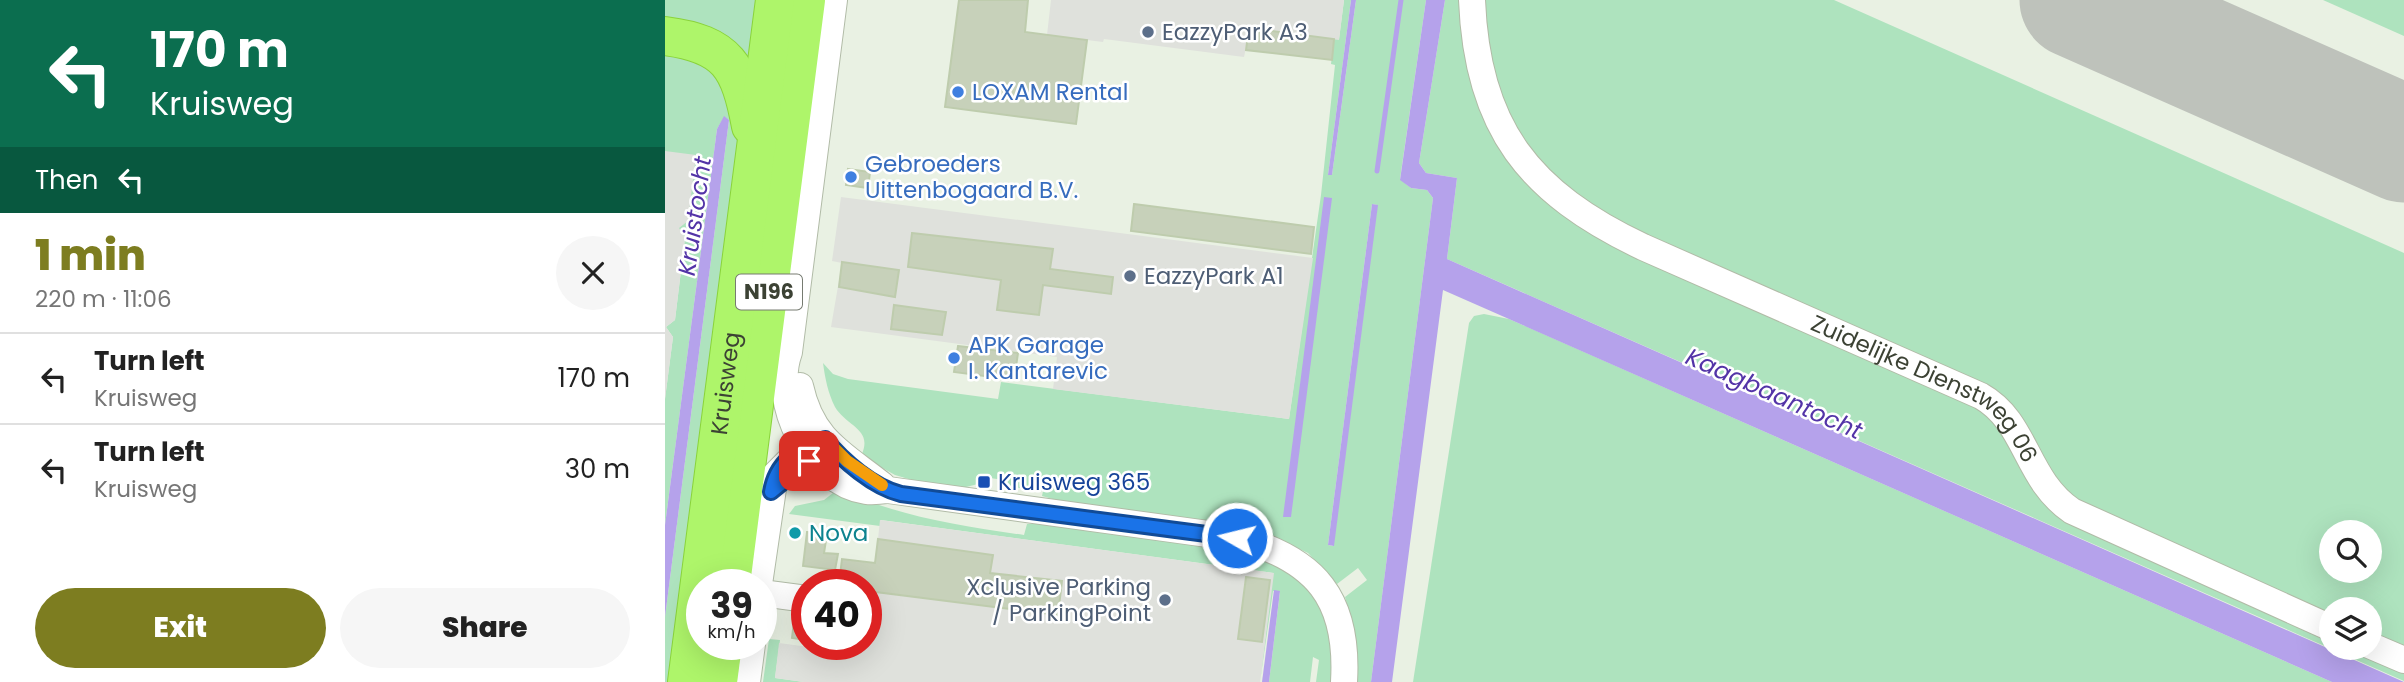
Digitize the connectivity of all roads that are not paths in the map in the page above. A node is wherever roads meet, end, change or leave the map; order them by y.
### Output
1 (775, 0) edge
2 (806, 0) edge
3 (834, 0) edge
4 (1472, 0) edge
5 (665, 36) edge
6 (756, 148) junction
7 (815, 447) junction
8 (733, 569) edge
9 (761, 569) edge
10 (2319, 623) edge
11 (2382, 651) edge
12 (721, 660) edge
13 (750, 660) edge
14 (2404, 660) edge
15 (687, 682) edge
16 (718, 682) edge
17 (747, 682) edge
18 (1344, 682) edge

1 - 6 highway, Kruisweg / N196
2 - 8 highway, Kruisweg / N196
3 - 7 street
4 - 10 street, Zuidelijke Dienstweg 06
5 - 6 highway
6 - 15 highway, Kruisweg / N196
7 - 9 street
7 - 18 street
11 - 14 street
12 - 16 highway
13 - 17 street

